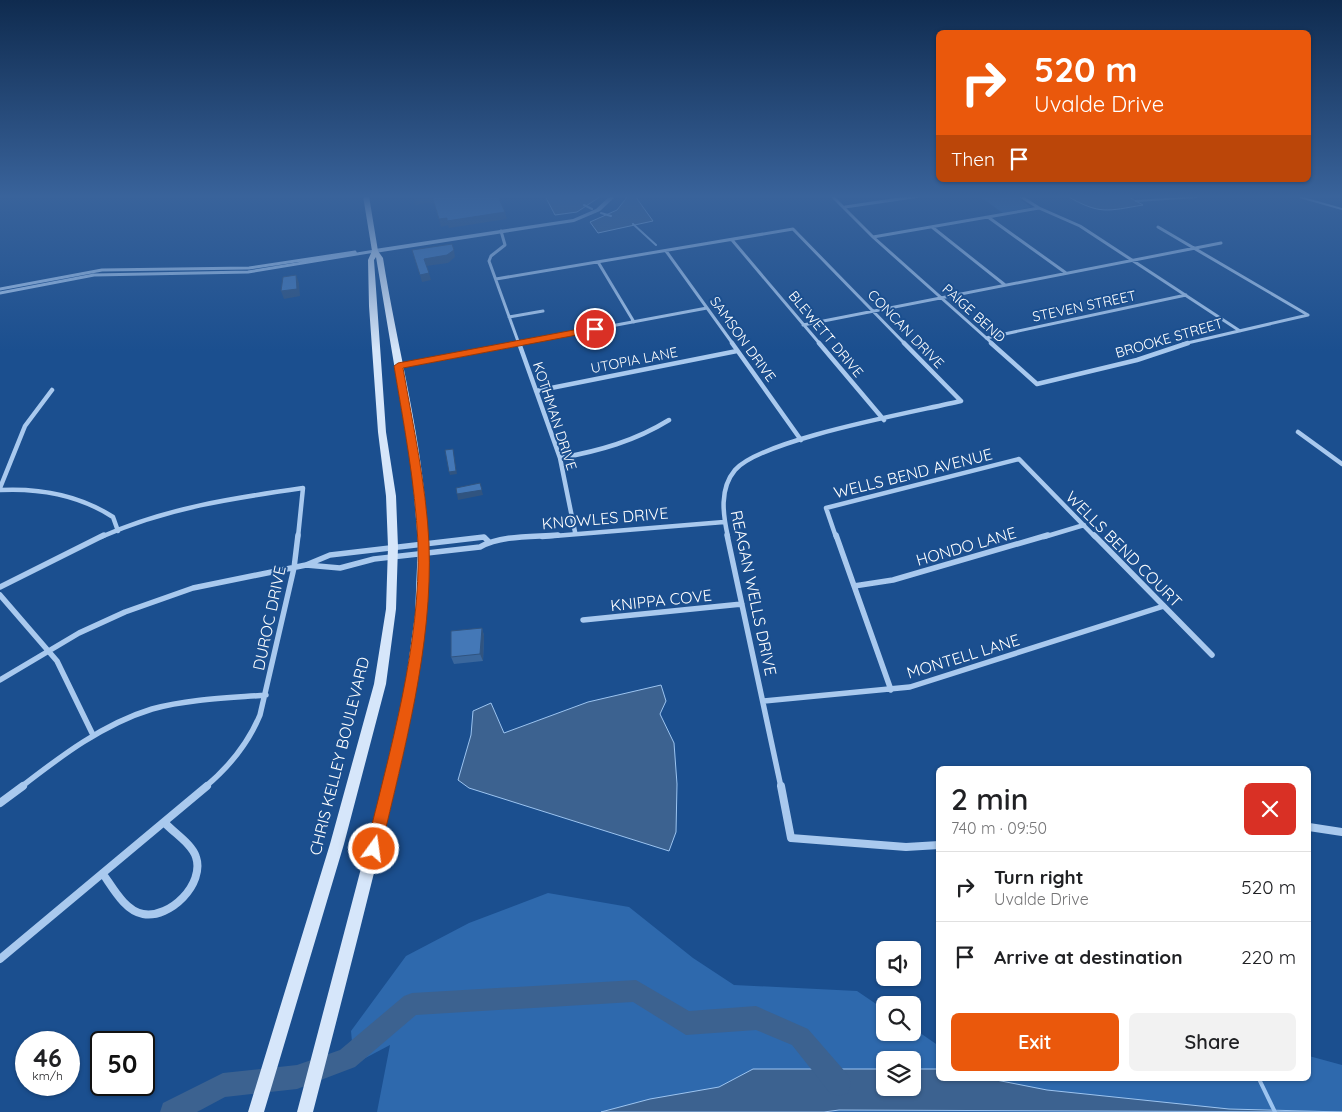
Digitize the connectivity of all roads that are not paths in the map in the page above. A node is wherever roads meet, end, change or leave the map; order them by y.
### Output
1 (374, 248) edge
2 (395, 248) edge
3 (502, 248) edge
4 (685, 248) edge
5 (739, 248) edge
6 (811, 248) edge
7 (885, 248) edge
8 (958, 248) edge
9 (1031, 248) edge
10 (1113, 248) edge
11 (1194, 248) joint
12 (375, 251) junction
13 (666, 251) junction
14 (1132, 260) junction
15 (598, 262) junction
16 (1066, 273) junction
17 (496, 279) junction
18 (1004, 285) junction
19 (0, 289) edge
20 (0, 293) edge
21 (1186, 295) junction
22 (940, 298) junction
23 (707, 308) junction
24 (543, 311) dead end
25 (873, 311) junction
26 (509, 317) junction
27 (634, 322) junction
28 (803, 325) junction
29 (1240, 331) junction
30 (986, 338) junction
31 (519, 343) junction
32 (737, 351) junction
33 (398, 366) junction
34 (1037, 384) joint
35 (52, 390) dead end
36 (536, 391) junction
37 (962, 401) joint
38 (669, 420) dead end
39 (884, 420) junction
40 (1298, 432) dead end
41 (801, 440) junction
42 (560, 458) junction
43 (1019, 460) joint
44 (1342, 464) edge
45 (0, 489) edge
46 (724, 522) junction
47 (1084, 525) junction
48 (118, 531) junction
49 (575, 532) junction
50 (489, 542) junction
51 (423, 548) junction
52 (393, 552) junction
53 (306, 565) junction
54 (294, 568) junction
55 (854, 586) junction
56 (0, 587) edge
57 (0, 595) edge
58 (742, 604) junction
59 (1164, 606) junction
60 (583, 620) dead end
61 (47, 650) junction
62 (1212, 655) dead end
63 (0, 680) edge
64 (891, 690) junction
65 (266, 695) junction
66 (764, 702) junction
67 (93, 736) junction
68 (0, 803) edge
69 (165, 823) junction
70 (1311, 828) edge
71 (1342, 832) edge
72 (936, 845) edge
73 (103, 874) junction
74 (0, 959) edge
75 (256, 1112) edge
76 (305, 1112) edge

1 - 12 main road, CHRIS KELLEY BOULEVARD
2 - 12 street
3 - 17 street, KOTHMAN DRIVE
4 - 13 street
5 - 28 street, BLEWETT DRIVE
6 - 25 street, CONCAN DRIVE
7 - 22 street, PAIGE BEND
8 - 18 street
9 - 16 street
10 - 14 street
11 - 14 street
11 - 29 street, BROOKE STREET
12 - 19 street
12 - 20 street
12 - 33 main road, CHRIS KELLEY BOULEVARD
12 - 52 main road, CHRIS KELLEY BOULEVARD
13 - 15 street
13 - 23 street, SAMSON DRIVE
14 - 16 street
14 - 21 street
15 - 17 street
15 - 27 street
16 - 18 street
17 - 26 street, KOTHMAN DRIVE
18 - 22 street
21 - 29 street
21 - 30 street, STEVEN STREET
22 - 25 street
22 - 30 street, PAIGE BEND
23 - 27 street
23 - 32 street, SAMSON DRIVE
24 - 26 street
25 - 28 street
25 - 37 street, CONCAN DRIVE
26 - 31 street, KOTHMAN DRIVE
27 - 31 street
28 - 39 street, BLEWETT DRIVE
29 - 34 street, BROOKE STREET
30 - 34 street, PAIGE BEND
31 - 33 street
31 - 36 street, KOTHMAN DRIVE
32 - 36 street, UTOPIA LANE
32 - 41 street, SAMSON DRIVE
33 - 51 main road, CHRIS KELLEY BOULEVARD
35 - 45 street
36 - 42 street, KOTHMAN DRIVE
37 - 39 street, REAGAN WELLS DRIVE
38 - 42 street
39 - 41 street, REAGAN WELLS DRIVE
40 - 44 street
41 - 46 street, REAGAN WELLS DRIVE
42 - 49 street, KOTHMAN DRIVE
43 - 47 street, WELLS BEND COURT
43 - 55 street, WELLS BEND AVENUE
45 - 48 street
46 - 49 street, KNOWLES DRIVE
46 - 58 street, REAGAN WELLS DRIVE
47 - 55 street, HONDO LANE
47 - 59 street, WELLS BEND COURT
48 - 54 street, DUROC DRIVE
48 - 56 street, DUROC DRIVE
49 - 50 street, KNOWLES DRIVE
50 - 51 street, KNOWLES DRIVE
50 - 51 street, KNOWLES DRIVE
51 - 52 street, KNOWLES DRIVE
51 - 52 street, KNOWLES DRIVE
51 - 76 main road, CHRIS KELLEY BOULEVARD
52 - 53 street, KNOWLES DRIVE
52 - 53 street, KNOWLES DRIVE
52 - 75 main road, CHRIS KELLEY BOULEVARD
53 - 54 street, KNOWLES DRIVE
54 - 61 street, KNOWLES DRIVE
54 - 65 street, DUROC DRIVE
55 - 64 street, WELLS BEND AVENUE
57 - 61 street
58 - 60 street, KNIPPA COVE
58 - 66 street, REAGAN WELLS DRIVE
59 - 62 street, WELLS BEND COURT
59 - 64 street, MONTELL LANE
61 - 63 street, KNOWLES DRIVE
61 - 67 street
64 - 66 street, MONTELL LANE
65 - 67 street
65 - 69 street, DUROC DRIVE
66 - 72 street, REAGAN WELLS DRIVE
67 - 68 street
69 - 73 street, DUROC DRIVE
69 - 73 street
70 - 71 street
73 - 74 street, DUROC DRIVE

